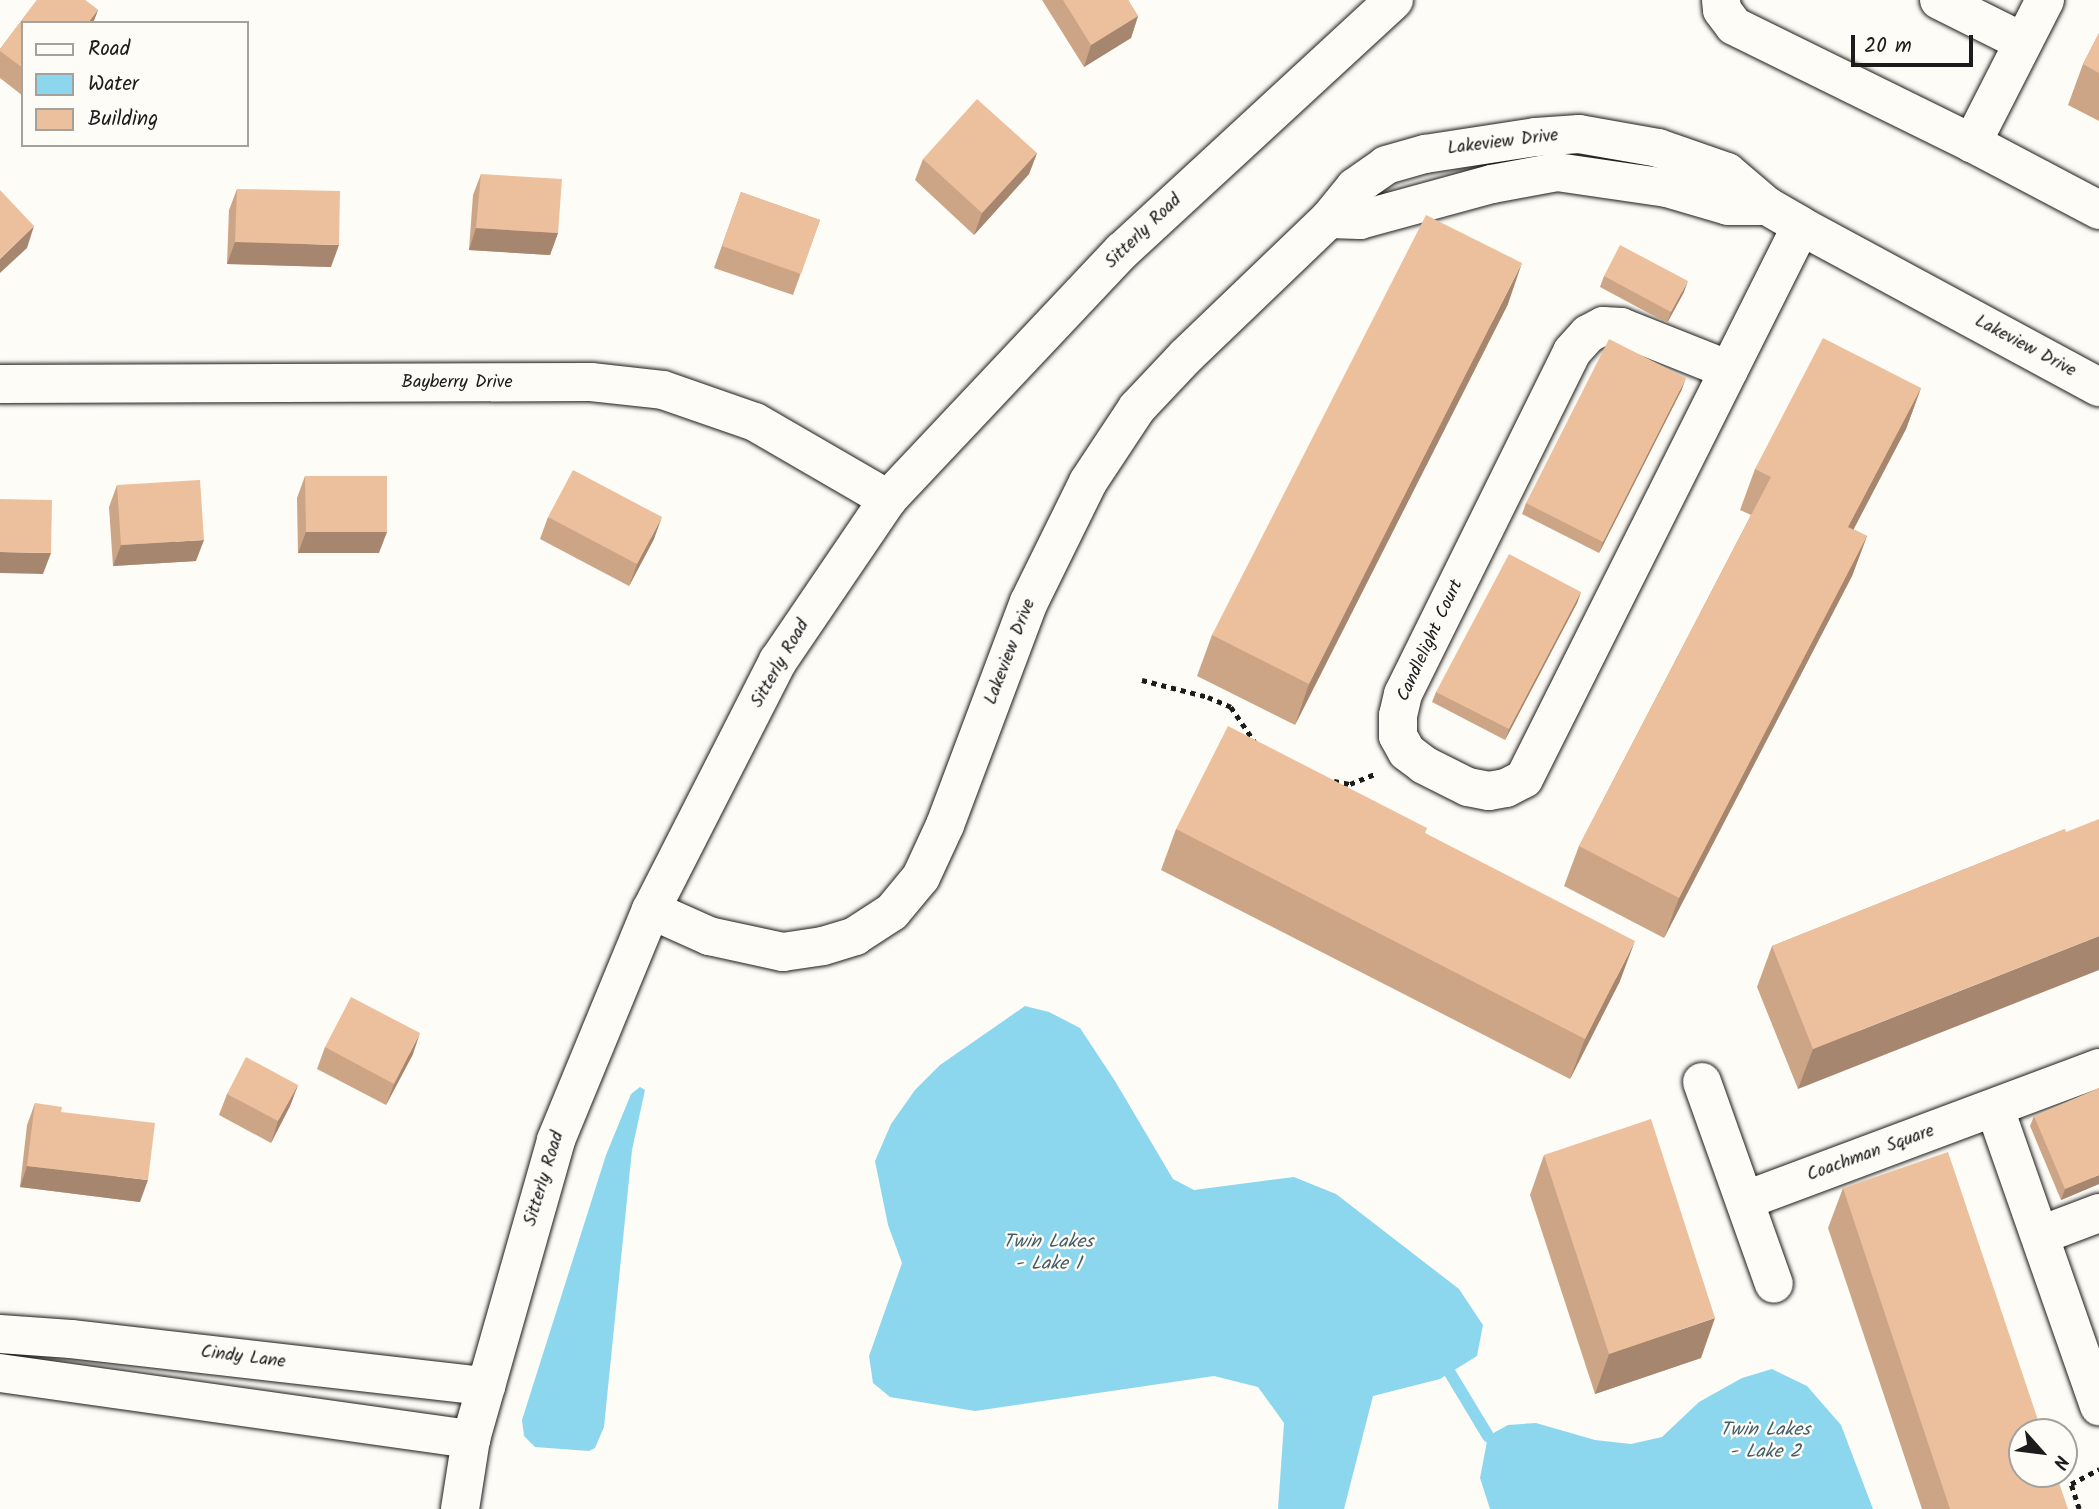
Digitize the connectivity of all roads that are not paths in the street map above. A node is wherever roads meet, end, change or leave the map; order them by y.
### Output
1 (1721, 0) edge
2 (1939, 0) edge
3 (2045, 0) edge
4 (1377, 4) edge
5 (2023, 43) junction
6 (1972, 144) junction
7 (2099, 210) edge
8 (1801, 226) junction
9 (1729, 370) junction
10 (0, 384) edge
11 (2099, 387) edge
12 (888, 499) junction
13 (651, 911) junction
14 (2099, 1068) edge
15 (1702, 1082) dead end
16 (1995, 1109) junction
17 (1746, 1200) junction
18 (2099, 1213) edge
19 (2041, 1236) junction
20 (1774, 1284) dead end
21 (0, 1334) edge
22 (0, 1373) edge
23 (485, 1386) junction
24 (2099, 1406) edge
25 (471, 1439) junction
26 (460, 1509) edge

1 - 6 street
2 - 5 street
3 - 5 street
4 - 12 street, Sitterly Road
5 - 6 street
6 - 7 street
8 - 9 street
8 - 11 street, Lakeview Drive
8 - 13 street, Lakeview Drive
9 - 9 street, Candlelight Court
10 - 12 street, Bayberry Drive
12 - 13 street, Sitterly Road
13 - 23 street, Sitterly Road
14 - 16 street, Coachman Square
15 - 17 street
16 - 17 street, Coachman Square
16 - 19 street
17 - 20 street
18 - 19 street
19 - 24 street
21 - 23 street, Cindy Lane
22 - 25 street
23 - 25 street, Sitterly Road
25 - 26 street, Sitterly Road

